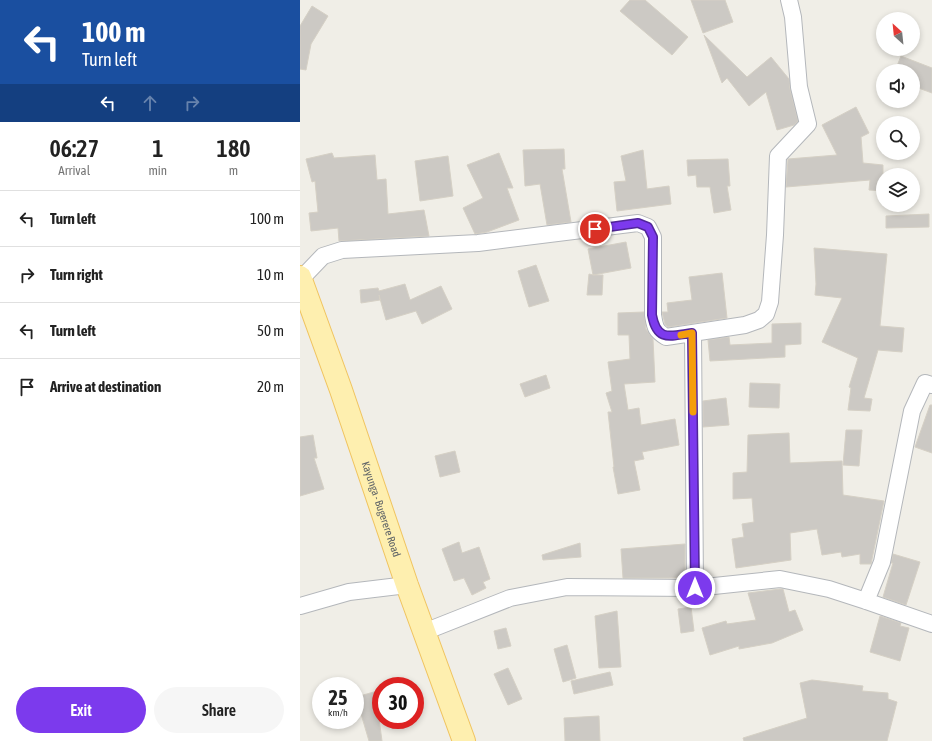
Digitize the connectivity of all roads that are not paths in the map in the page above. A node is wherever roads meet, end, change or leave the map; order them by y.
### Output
1 (789, 0) edge
2 (300, 278) edge
3 (304, 302) edge
4 (692, 333) junction
5 (932, 385) edge
6 (407, 586) junction
7 (695, 588) junction
8 (866, 601) junction
9 (300, 606) edge
10 (932, 624) edge
11 (424, 632) junction
12 (464, 741) edge

1 - 4 street
2 - 3 main road, Kayunga - Bugerere Road
2 - 4 street
3 - 6 main road, Kayunga - Bugerere Road
4 - 7 street
5 - 8 street
6 - 9 street
6 - 11 main road, Kayunga - Bugerere Road
7 - 8 street
7 - 11 street
8 - 10 street
11 - 12 main road, Kayunga - Bugerere Road

